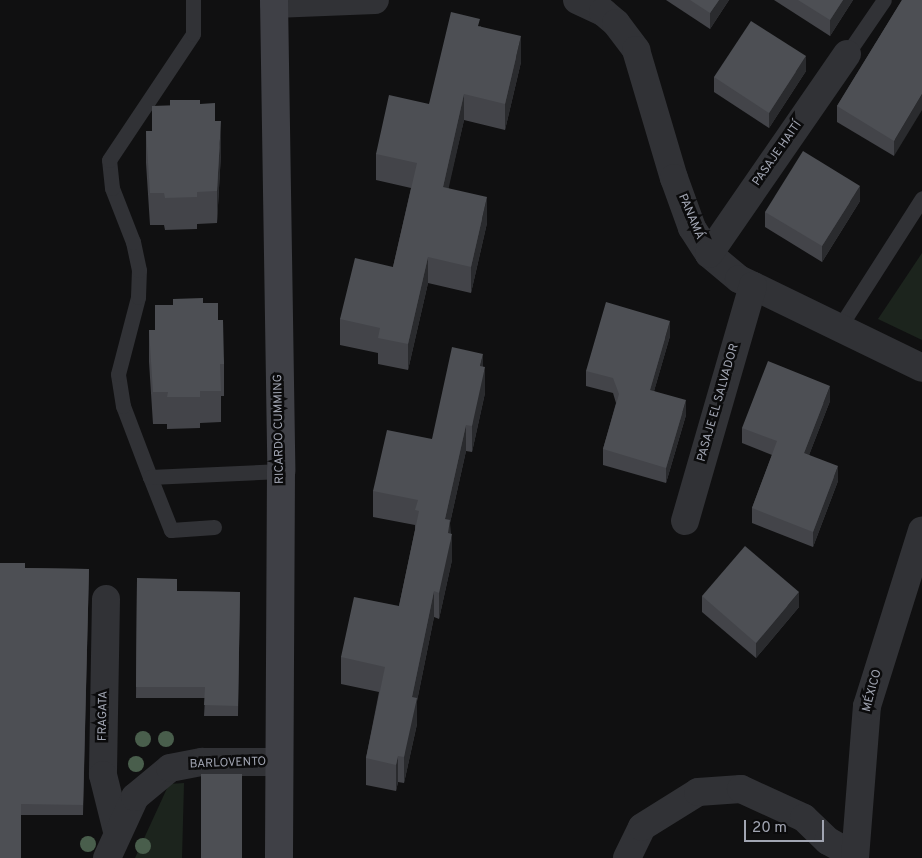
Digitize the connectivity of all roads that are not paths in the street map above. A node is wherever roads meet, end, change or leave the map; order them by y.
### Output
1 (193, 0) edge
2 (375, 0) edge
3 (577, 0) edge
4 (884, 0) edge
5 (274, 2) edge
6 (846, 54) joint
7 (922, 198) edge
8 (709, 254) junction
9 (753, 286) junction
10 (839, 328) junction
11 (922, 368) edge
12 (281, 471) junction
13 (150, 477) junction
14 (685, 521) dead end
15 (214, 527) dead end
16 (922, 530) edge
17 (106, 599) dead end
18 (911, 601) edge
19 (280, 762) junction
20 (118, 831) junction
21 (854, 856) edge
22 (106, 858) edge
23 (279, 858) edge
24 (627, 858) edge

1 - 13 lane
2 - 5 street
3 - 8 street, PANAMÁ
4 - 6 lane
5 - 12 main road, RICARDO CUMMING
6 - 8 street, PASAJE HAITÍ
7 - 10 lane
8 - 9 street, PANAMÁ
9 - 10 street, PANAMÁ
9 - 14 street, PASAJE EL SALVADOR
10 - 11 street, PANAMÁ
12 - 13 lane
12 - 19 main road, RICARDO CUMMING
13 - 15 lane
16 - 18 street, MÉXICO
17 - 20 street, FRAGATA
18 - 21 street, MÉXICO
19 - 20 street, BARLOVENTO
19 - 23 main road, RICARDO CUMMING
20 - 22 street, BARLOVENTO
21 - 24 street

